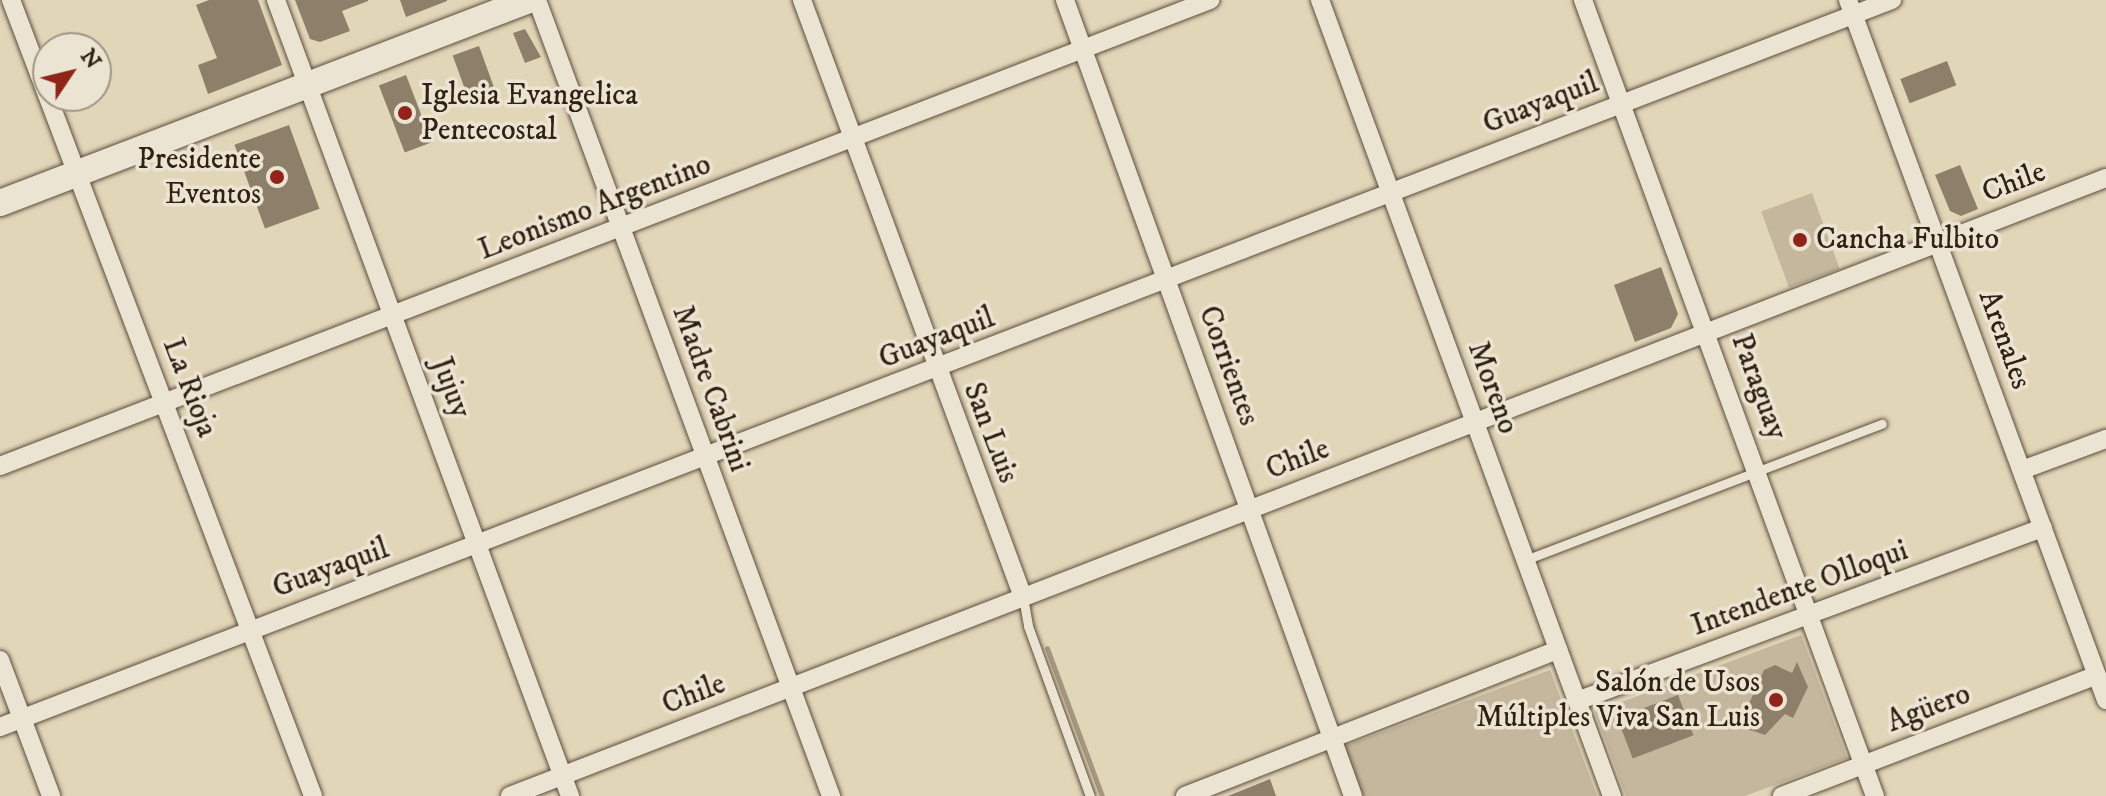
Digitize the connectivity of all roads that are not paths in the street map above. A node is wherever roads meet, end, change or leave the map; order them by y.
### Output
1 (11, 0) edge
2 (276, 0) edge
3 (529, 0) edge
4 (537, 0) edge
5 (802, 0) edge
6 (1065, 0) edge
7 (1210, 0) edge
8 (1320, 0) edge
9 (1583, 0) edge
10 (1892, 0) edge
11 (1851, 8) edge
12 (1084, 50) junction
13 (307, 85) junction
14 (1621, 103) junction
15 (852, 139) junction
16 (76, 174) junction
17 (2106, 178) edge
18 (1390, 191) junction
19 (0, 203) edge
20 (623, 225) junction
21 (1938, 242) junction
22 (1167, 278) junction
23 (393, 317) junction
24 (1708, 331) junction
25 (936, 370) junction
26 (165, 402) junction
27 (1474, 421) junction
28 (1882, 424) dead end
29 (2106, 439) edge
30 (704, 456) junction
31 (0, 466) edge
32 (2022, 470) junction
33 (1758, 471) junction
34 (1250, 509) junction
35 (2043, 528) junction
36 (477, 544) junction
37 (1525, 560) junction
38 (1023, 597) junction
39 (1810, 615) junction
40 (249, 629) junction
41 (1558, 650) junction
42 (0, 660) edge
43 (2097, 675) junction
44 (790, 687) junction
45 (2106, 700) edge
46 (1577, 701) junction
47 (22, 719) junction
48 (0, 727) edge
49 (1334, 739) junction
50 (1864, 765) junction
51 (563, 776) junction
52 (51, 796) edge
53 (313, 796) edge
54 (510, 796) edge
55 (570, 796) edge
56 (831, 796) edge
57 (1090, 796) edge
58 (1185, 796) edge
59 (1353, 796) edge
60 (1612, 796) edge
61 (1782, 796) edge
62 (1875, 796) edge

1 - 16 street, La Rioja
2 - 13 street, Jujuy
3 - 13 main road
4 - 20 street, Madre Cabrini
5 - 15 street, San Luis
6 - 12 street, Corrientes
7 - 12 street, Leonismo Argentino
8 - 18 street, Moreno
9 - 14 street, Paraguay
10 - 11 street, Guayaquil
11 - 14 street, Guayaquil
11 - 21 street, Arenales
12 - 15 street, Leonismo Argentino
12 - 22 street, Corrientes
13 - 16 main road
13 - 23 street, Jujuy
14 - 18 street, Guayaquil
14 - 24 street, Paraguay
15 - 20 street, Leonismo Argentino
15 - 25 street, San Luis
16 - 19 main road
16 - 26 street, La Rioja
17 - 21 street, Chile
18 - 22 street, Guayaquil
18 - 27 street, Moreno
20 - 23 street, Leonismo Argentino
20 - 30 street, Madre Cabrini
21 - 24 street, Chile
21 - 32 street, Arenales
22 - 25 street, Guayaquil
22 - 34 street, Corrientes
23 - 26 street, Leonismo Argentino
23 - 36 street, Jujuy
24 - 27 street, Chile
24 - 33 street, Paraguay
25 - 30 street, Guayaquil
25 - 38 street, San Luis
26 - 31 street, Leonismo Argentino
26 - 40 street, La Rioja
27 - 34 street, Chile
27 - 37 street, Moreno
28 - 33 lane
29 - 32 street
30 - 36 street, Guayaquil
30 - 44 street, Madre Cabrini
32 - 35 street, Arenales
33 - 37 lane
33 - 39 street, Paraguay
34 - 38 street, Chile
34 - 49 street, Corrientes
35 - 39 street, Intendente Olloqui
35 - 43 street, Arenales
36 - 40 street, Guayaquil
36 - 51 street, Jujuy
37 - 41 street, Moreno
38 - 44 street, Chile
38 - 57 lane, San Luis
39 - 46 street, Intendente Olloqui
39 - 50 street, Paraguay
40 - 47 street, Guayaquil
40 - 53 street, La Rioja
41 - 46 street, Moreno
41 - 49 street
42 - 47 street
43 - 45 street, Arenales
43 - 50 street, Agüero
44 - 51 street, Chile
44 - 56 street, Madre Cabrini
46 - 60 street, Moreno
47 - 48 street, Guayaquil
47 - 52 street
49 - 58 street
49 - 59 street, Corrientes
50 - 61 street, Agüero
50 - 62 street, Paraguay
51 - 54 street, Chile
51 - 55 street, Jujuy

